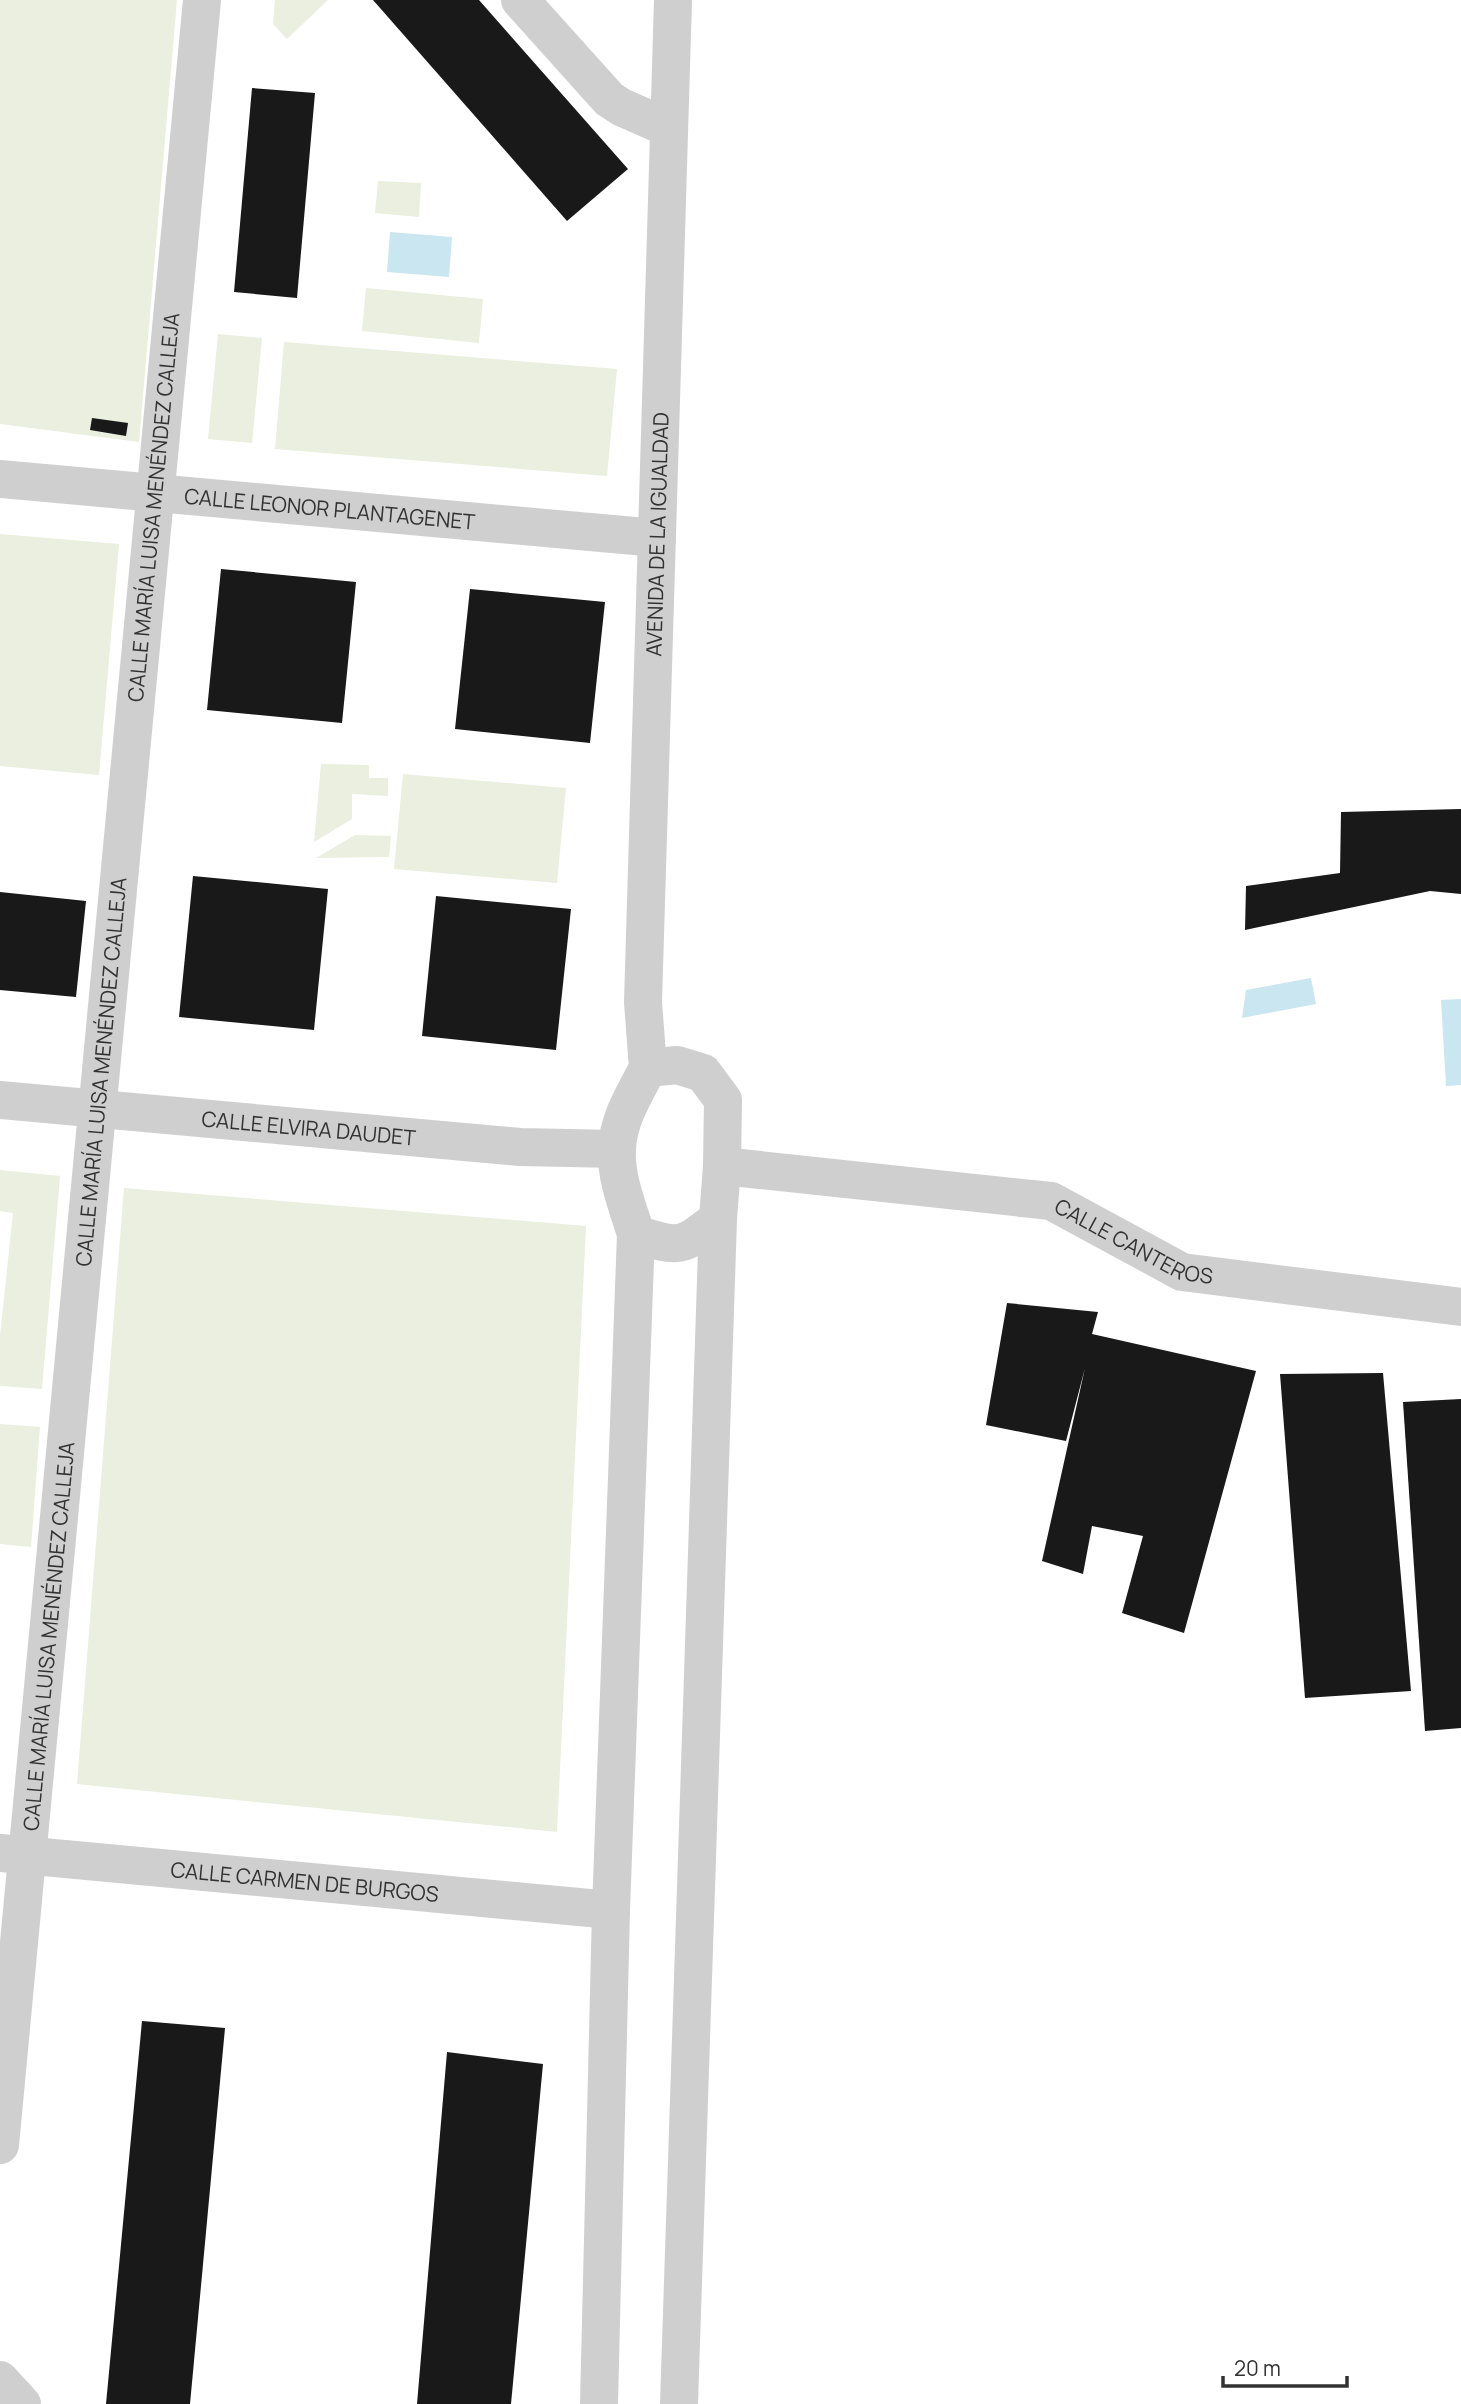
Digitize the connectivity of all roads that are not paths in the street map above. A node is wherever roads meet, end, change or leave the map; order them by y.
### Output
1 (202, 0) edge
2 (520, 0) edge
3 (673, 0) edge
4 (669, 128) junction
5 (0, 479) edge
6 (153, 494) junction
7 (657, 538) junction
8 (648, 1068) junction
9 (0, 1100) edge
10 (98, 1109) junction
11 (617, 1149) junction
12 (722, 1166) junction
13 (718, 1219) junction
14 (636, 1234) junction
15 (1461, 1307) edge
16 (14, 1854) edge
17 (611, 1910) junction
18 (0, 2145) edge
19 (0, 2380) edge
20 (22, 2404) edge
21 (599, 2404) edge
22 (679, 2404) edge

1 - 6 street, CALLE MARÍA LUISA MENÉNDEZ CALLEJA
2 - 4 street
3 - 4 street, AVENIDA DE LA IGUALDAD
4 - 7 street, AVENIDA DE LA IGUALDAD
5 - 6 street, CALLE LEONOR PLANTAGENET
6 - 7 street, CALLE LEONOR PLANTAGENET
6 - 10 street, CALLE MARÍA LUISA MENÉNDEZ CALLEJA
7 - 8 street, AVENIDA DE LA IGUALDAD
8 - 11 street
8 - 12 street
9 - 10 street, CALLE ELVIRA DAUDET
10 - 11 street, CALLE ELVIRA DAUDET
10 - 16 street, CALLE MARÍA LUISA MENÉNDEZ CALLEJA
11 - 14 street
12 - 13 street
12 - 15 street, CALLE CANTEROS
13 - 14 street
13 - 22 street
14 - 17 street
16 - 17 street, CALLE CARMEN DE BURGOS
16 - 18 street, CALLE MARÍA LUISA MENÉNDEZ CALLEJA
17 - 21 street
19 - 20 street

